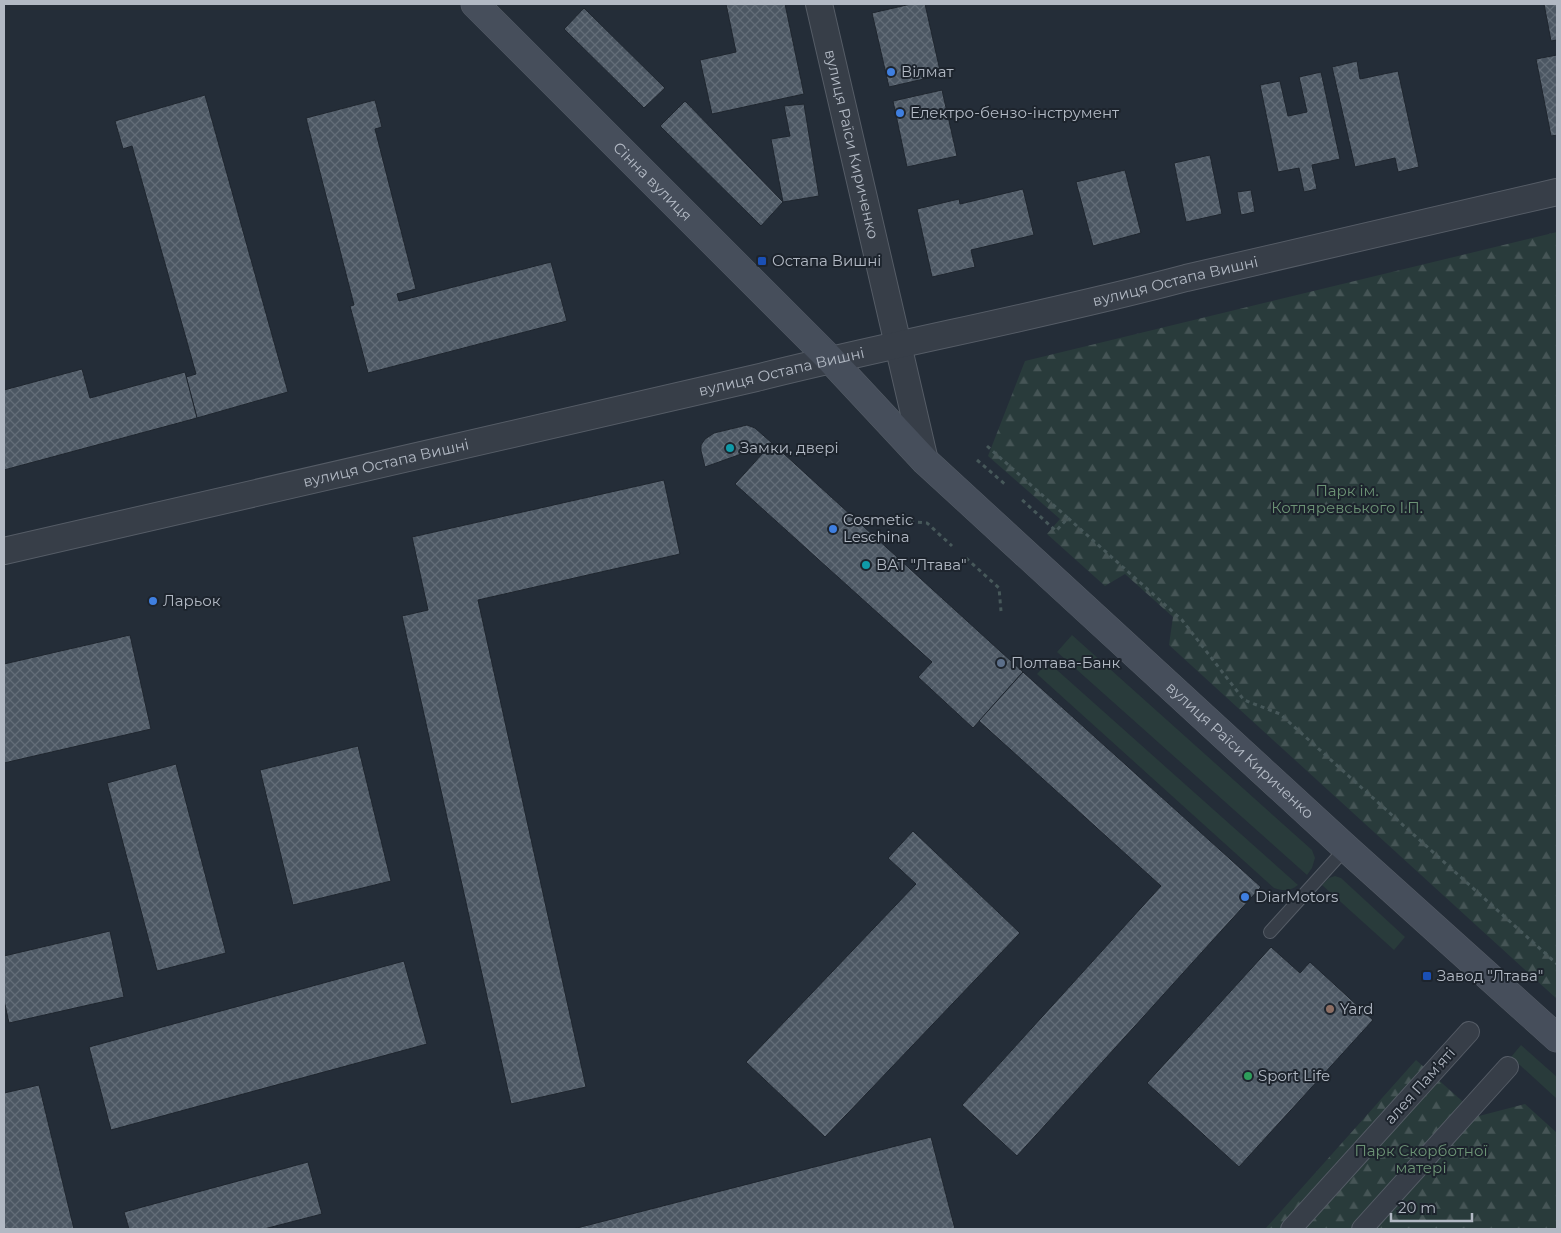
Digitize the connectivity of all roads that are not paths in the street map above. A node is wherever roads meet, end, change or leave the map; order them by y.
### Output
1 (475, 4) edge
2 (819, 4) edge
3 (1557, 192) edge
4 (897, 345) junction
5 (830, 359) junction
6 (925, 461) junction
7 (4, 551) edge
8 (1346, 848) junction
9 (1270, 932) dead end
10 (1469, 1032) dead end
11 (1557, 1038) edge
12 (1508, 1067) dead end
13 (1291, 1229) edge
14 (1362, 1229) edge

1 - 5 main road, Сінна вулиця
2 - 4 street, вулиця Раїси Кириченко
3 - 4 street, вулиця Остапа Вишні
4 - 5 street, вулиця Остапа Вишні
4 - 6 street, вулиця Раїси Кириченко
5 - 6 main road, вулиця Раїси Кириченко
5 - 7 street, вулиця Остапа Вишні
6 - 8 main road, вулиця Раїси Кириченко
8 - 9 lane
8 - 11 main road, вулиця Раїси Кириченко
10 - 13 street, алея Памʼяті
12 - 14 street

